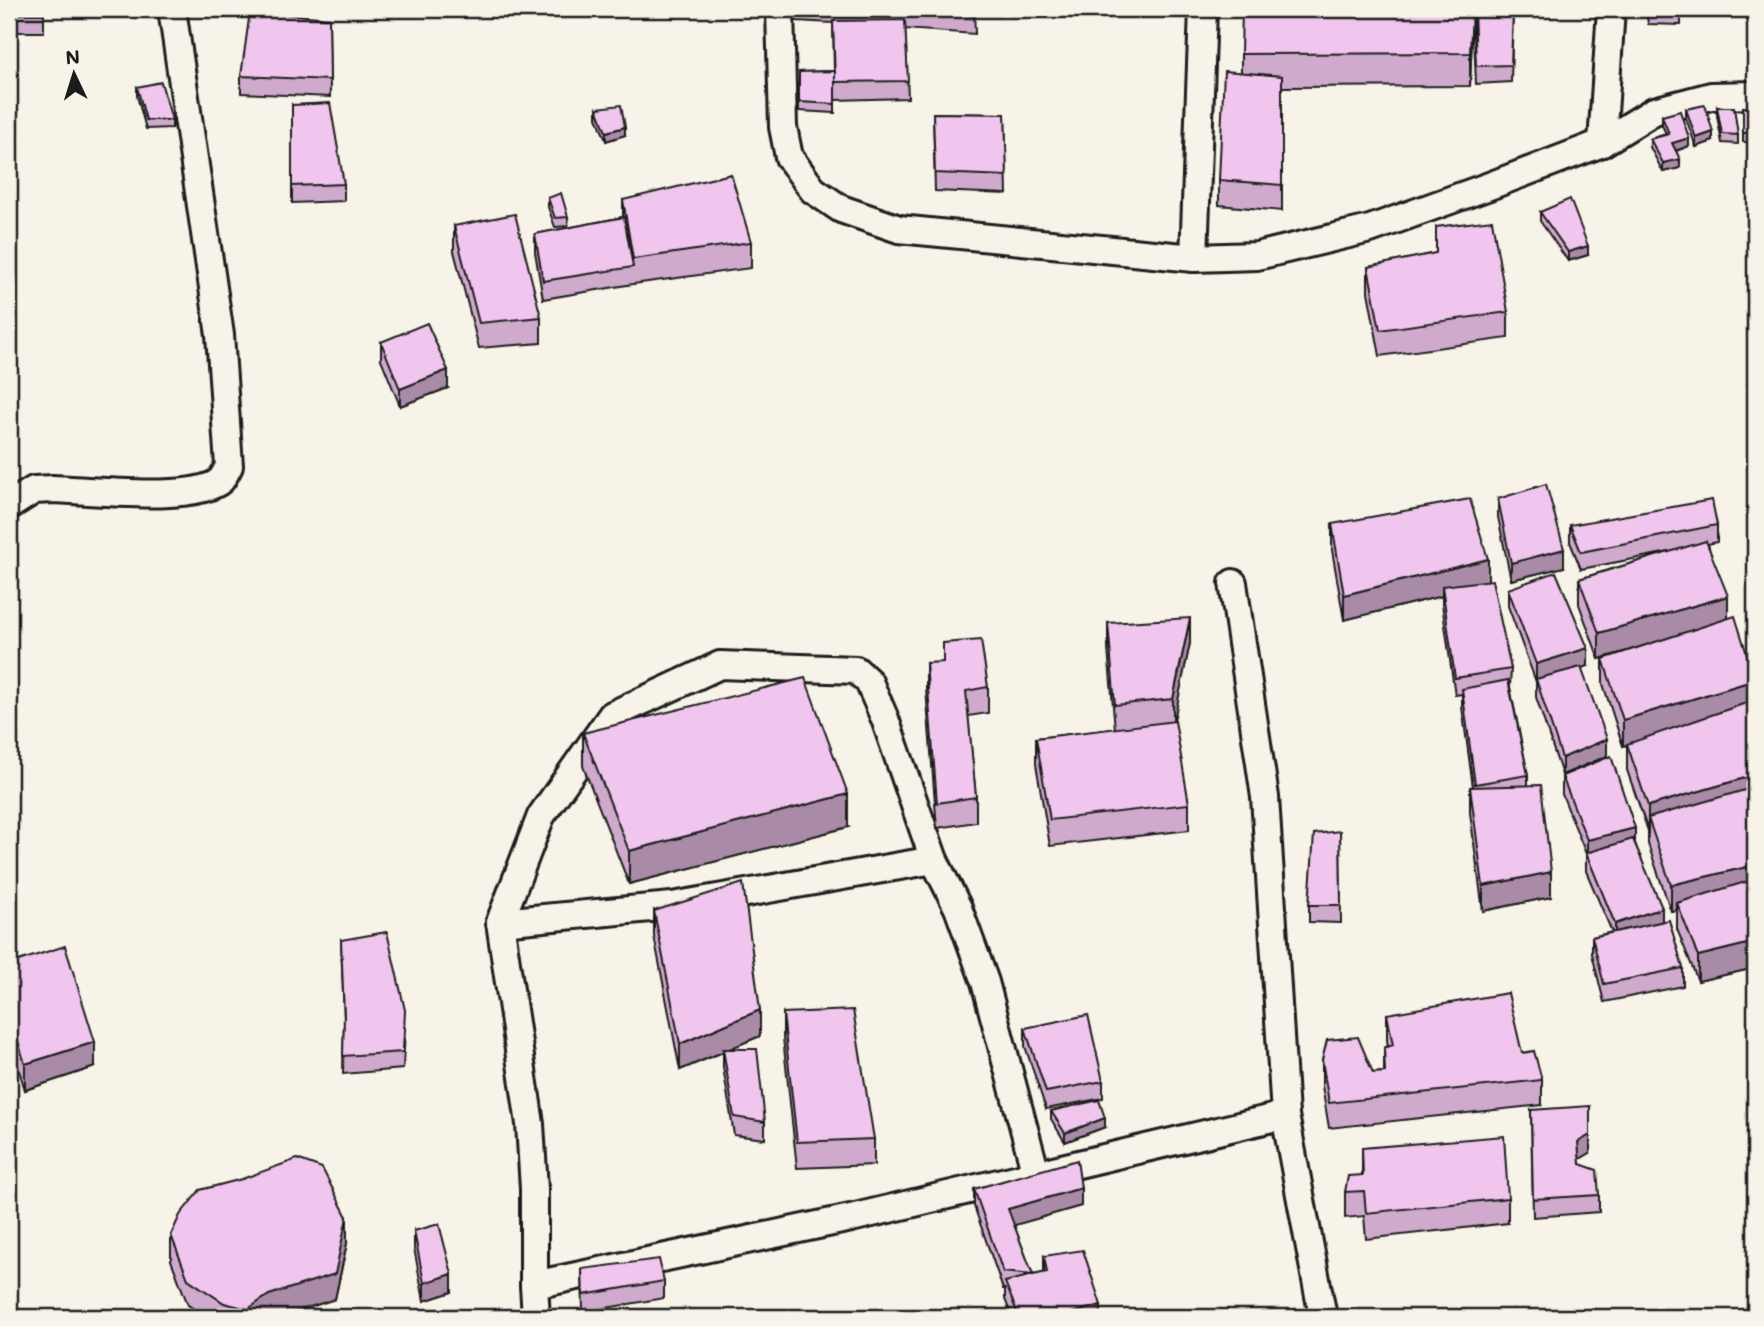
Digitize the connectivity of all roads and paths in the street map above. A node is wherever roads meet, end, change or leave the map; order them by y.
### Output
1 (173, 9) edge
2 (780, 9) edge
3 (1203, 9) edge
4 (1611, 9) edge
5 (1755, 95) edge
6 (1602, 143) junction
7 (1194, 258) junction
8 (9, 506) edge
9 (1233, 583) dead end
10 (933, 860) junction
11 (500, 922) junction
12 (1284, 1115) junction
13 (1036, 1174) junction
14 (534, 1286) junction
15 (536, 1317) edge
16 (1323, 1317) edge

1 - 8 street
2 - 7 street
3 - 7 street
4 - 6 street
5 - 6 street
6 - 7 street
9 - 12 street
10 - 11 street
10 - 11 street
10 - 13 street
11 - 14 street
12 - 13 street
12 - 16 street
13 - 14 street
14 - 15 street

